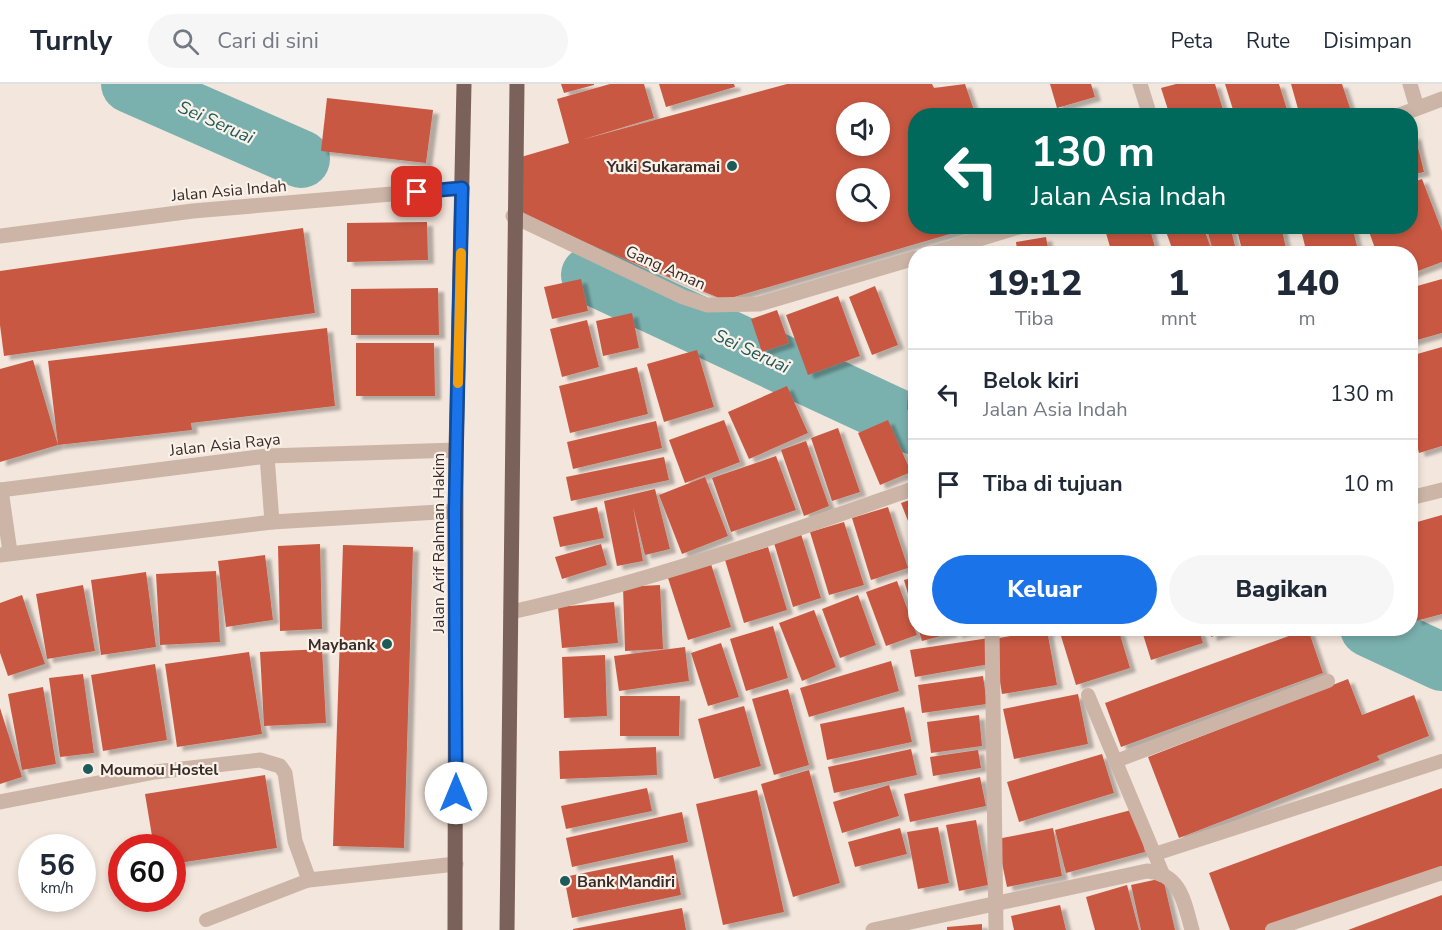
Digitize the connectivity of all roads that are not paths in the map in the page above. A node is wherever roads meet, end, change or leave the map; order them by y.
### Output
1 (464, 84) edge
2 (517, 84) edge
3 (1140, 84) edge
4 (1410, 84) edge
5 (1442, 99) edge
6 (1148, 108) edge
7 (1417, 108) joint
8 (462, 188) junction
9 (513, 216) junction
10 (1006, 234) edge
11 (0, 237) edge
12 (981, 246) edge
13 (908, 260) edge
14 (456, 450) junction
15 (267, 456) junction
16 (1442, 489) edge
17 (1, 490) edge
18 (908, 490) edge
19 (1418, 496) edge
20 (455, 511) junction
21 (272, 522) junction
22 (5, 554) edge
23 (510, 612) junction
24 (992, 636) edge
25 (1328, 681) dead end
26 (1088, 695) dead end
27 (1116, 761) junction
28 (1442, 761) edge
29 (0, 802) edge
30 (1155, 854) junction
31 (456, 864) junction
32 (1162, 872) junction
33 (1442, 873) edge
34 (309, 880) junction
35 (994, 905) junction
36 (206, 920) dead end
37 (455, 930) edge
38 (507, 930) edge
39 (873, 930) edge
40 (996, 930) edge
41 (1192, 930) edge
42 (1272, 930) edge

1 - 8 main road, Jalan Arif Rahman Hakim
2 - 9 main road
3 - 6 street
4 - 7 street
5 - 7 street
8 - 11 street, Jalan Asia Indah
8 - 14 main road, Jalan Arif Rahman Hakim
9 - 13 street, Gang Aman
9 - 23 main road
10 - 12 street
14 - 15 street, Jalan Asia Raya
14 - 20 main road, Jalan Arif Rahman Hakim
15 - 17 street, Jalan Asia Raya
15 - 21 street
16 - 19 street
17 - 22 street
18 - 23 street
20 - 21 street
20 - 31 main road, Jalan Arif Rahman Hakim
21 - 22 street
23 - 38 main road
24 - 35 street
25 - 27 lane
26 - 27 lane
27 - 30 lane
28 - 30 lane
29 - 34 street
30 - 32 lane
31 - 34 street
31 - 37 main road, Jalan Arif Rahman Hakim
32 - 35 street
32 - 41 street
33 - 42 lane
34 - 36 lane
35 - 39 street
35 - 40 street

